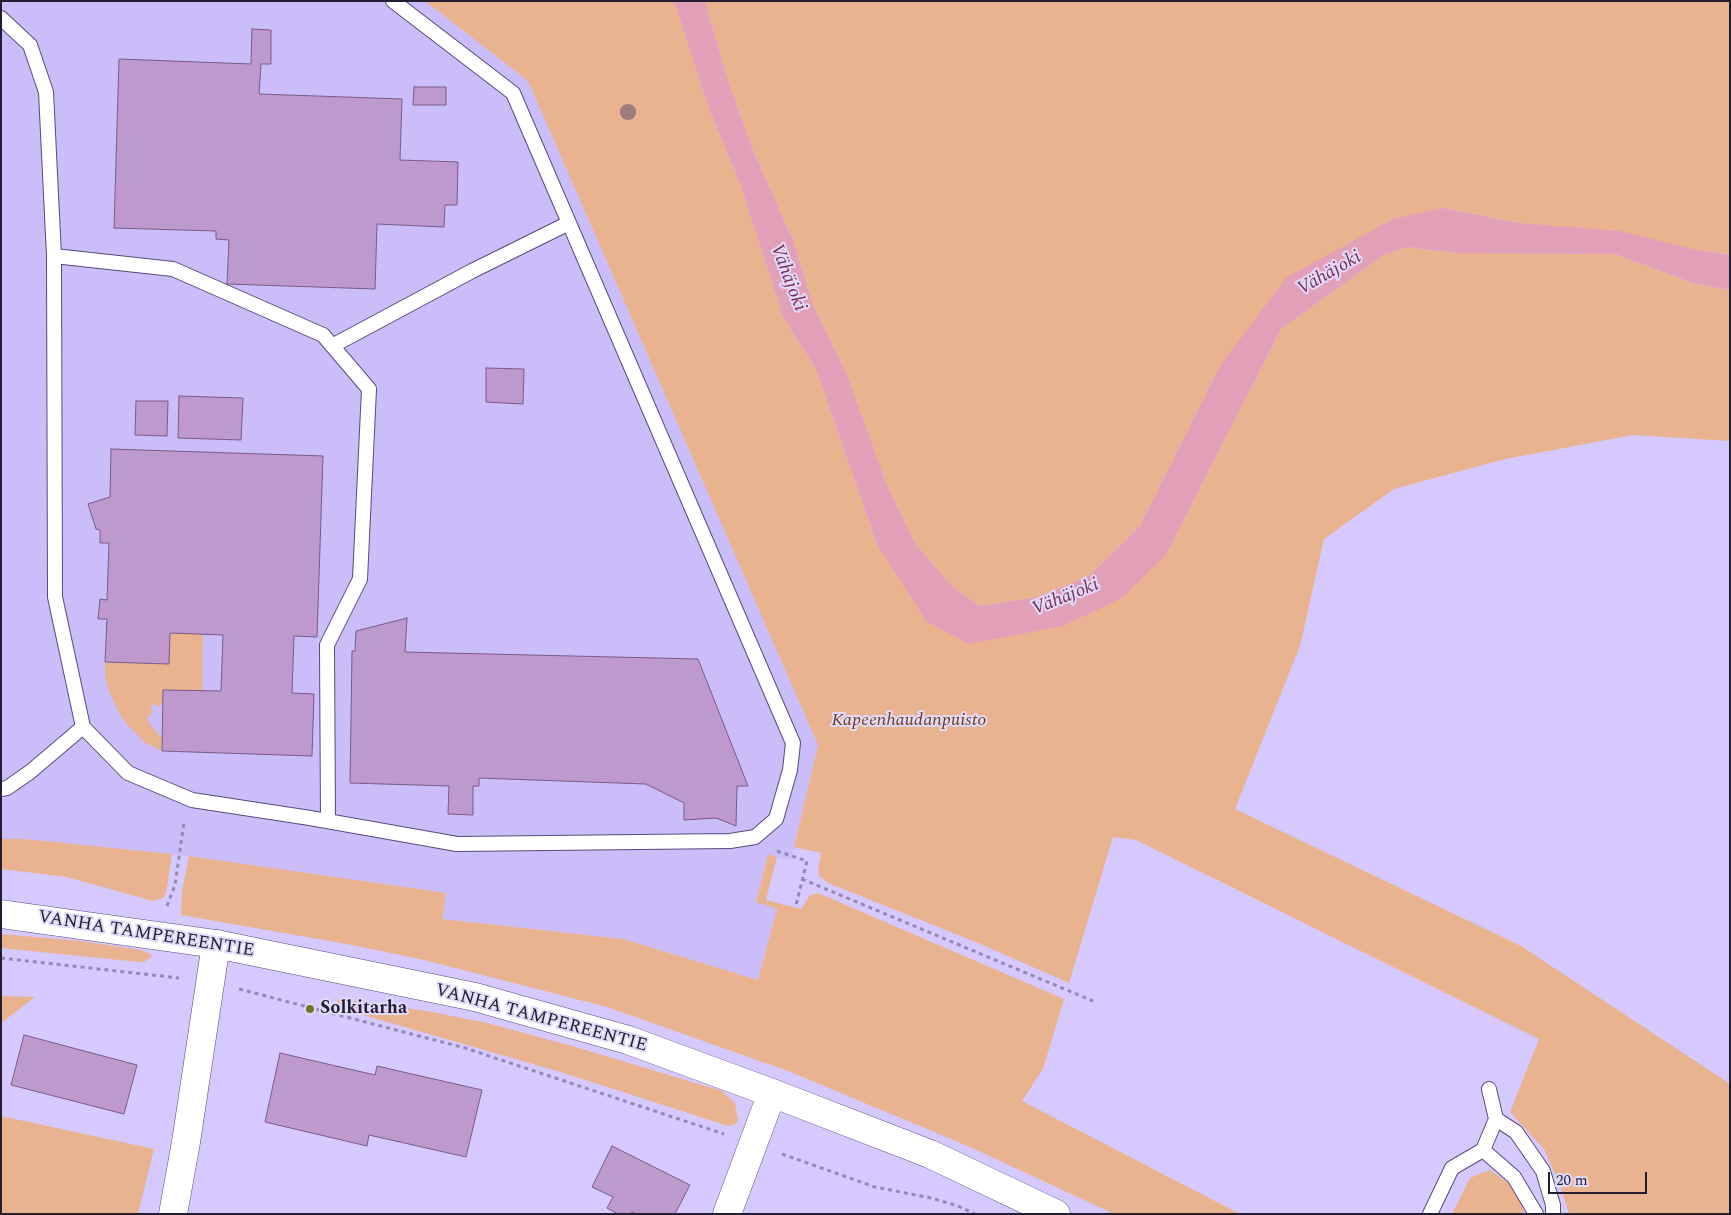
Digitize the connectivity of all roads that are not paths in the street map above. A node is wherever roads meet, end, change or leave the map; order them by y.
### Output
1 (393, 1) edge
2 (1, 18) edge
3 (569, 223) junction
4 (54, 256) junction
5 (332, 346) junction
6 (83, 727) junction
7 (1, 789) edge
8 (328, 821) junction
9 (1, 914) edge
10 (216, 944) junction
11 (1489, 1089) dead end
12 (772, 1093) junction
13 (1496, 1119) junction
14 (1483, 1150) junction
15 (173, 1214) edge
16 (727, 1214) edge
17 (1056, 1214) edge
18 (1430, 1214) edge
19 (1536, 1214) edge
20 (1553, 1214) edge

1 - 3 lane
2 - 4 lane
3 - 5 lane
3 - 8 lane
4 - 5 lane
4 - 6 lane
5 - 8 lane
6 - 7 lane
6 - 8 lane
9 - 10 main road, VANHA TAMPEREENTIE
10 - 12 main road, VANHA TAMPEREENTIE
10 - 15 main road
11 - 13 lane
12 - 16 main road
12 - 17 main road, VANHA TAMPEREENTIE
13 - 14 lane
13 - 20 lane
14 - 18 lane
14 - 19 lane

